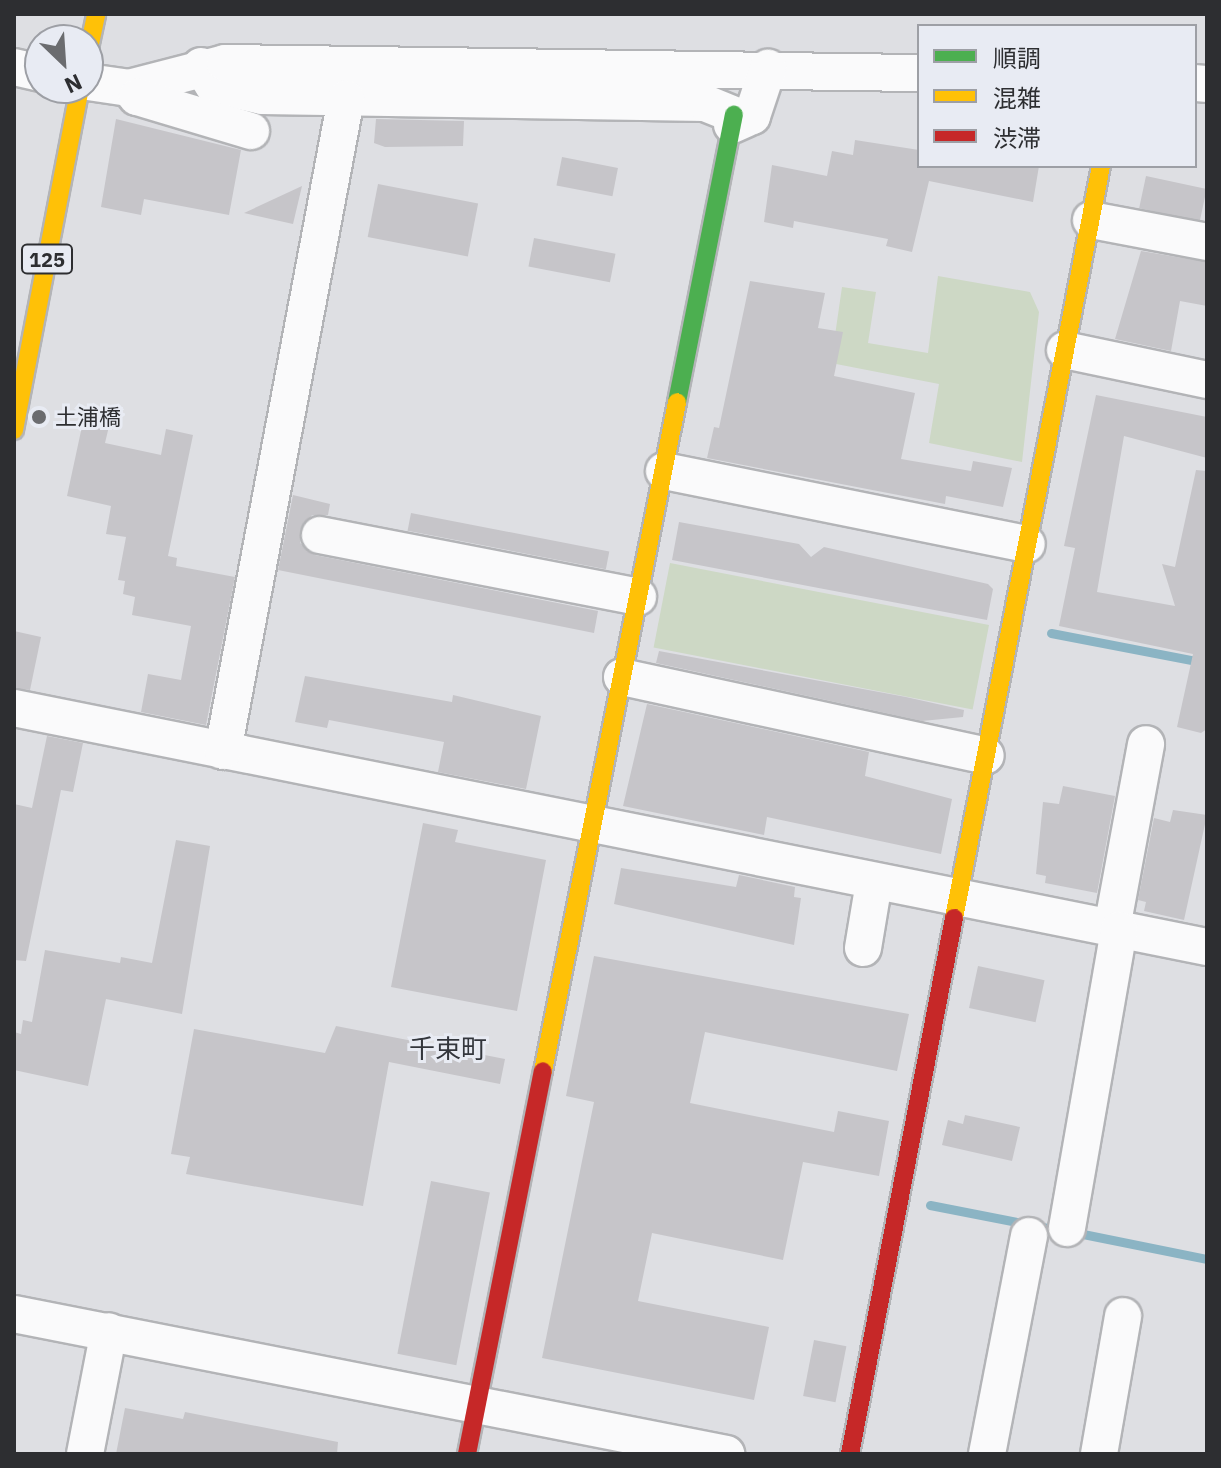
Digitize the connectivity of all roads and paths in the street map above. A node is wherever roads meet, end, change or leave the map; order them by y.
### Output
1 (201, 66) junction
2 (768, 68) junction
3 (917, 73) edge
4 (104, 84) edge
5 (129, 88) junction
6 (346, 99) junction
7 (77, 104) edge
8 (733, 120) junction
9 (251, 131) dead end
10 (1101, 168) edge
11 (1091, 220) junction
12 (1207, 242) edge
13 (1065, 350) junction
14 (1207, 380) edge
15 (14, 430) edge
16 (664, 471) junction
17 (320, 535) dead end
18 (1027, 544) junction
19 (638, 597) junction
20 (622, 677) junction
21 (14, 708) edge
22 (1146, 744) dead end
23 (223, 751) junction
24 (986, 756) junction
25 (592, 826) junction
26 (874, 882) junction
27 (961, 898) junction
28 (1116, 929) junction
29 (1207, 947) edge
30 (863, 948) dead end
31 (1067, 1228) dead end
32 (1029, 1236) dead end
33 (14, 1314) edge
34 (1123, 1316) dead end
35 (109, 1331) junction
36 (476, 1405) junction
37 (664, 1448) edge
38 (85, 1454) edge
39 (467, 1454) edge
40 (726, 1454) edge
41 (850, 1454) edge
42 (987, 1454) edge
43 (1099, 1454) edge

1 - 2 street
1 - 5 street
1 - 6 street
2 - 3 street
2 - 8 street
4 - 5 street
5 - 9 street
6 - 8 street
6 - 23 street
7 - 15 main road, 125
8 - 16 main road
10 - 11 main road
11 - 12 street
11 - 13 main road
13 - 14 street
13 - 18 main road
16 - 18 street
16 - 19 main road
17 - 19 street
18 - 24 main road
19 - 20 main road
20 - 24 street
20 - 25 main road
21 - 23 street
22 - 28 street
23 - 25 street
24 - 27 main road
25 - 26 street
25 - 36 main road
26 - 27 street
26 - 30 street
27 - 28 street
27 - 41 main road
28 - 29 street
28 - 31 street
32 - 42 street
33 - 35 street
34 - 43 street
35 - 36 street
35 - 38 street
36 - 37 street
36 - 39 main road
37 - 40 street

